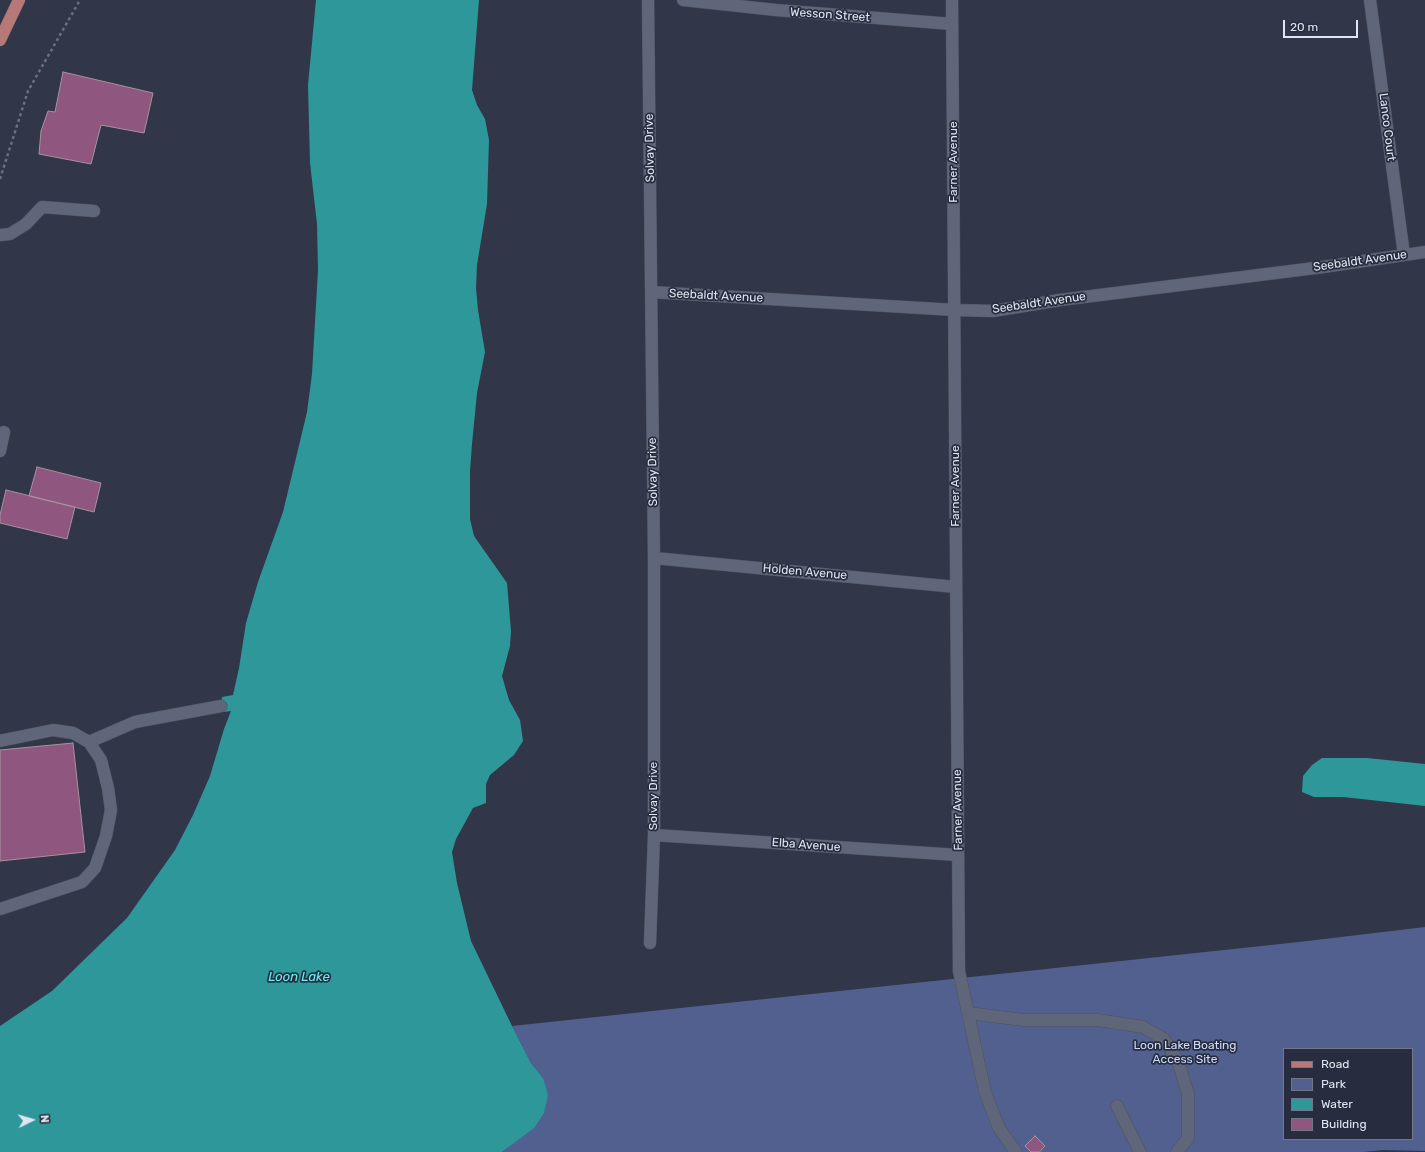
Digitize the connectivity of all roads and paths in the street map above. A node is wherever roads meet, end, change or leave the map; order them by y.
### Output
1 (20, 0) edge
2 (80, 0) edge
3 (648, 0) edge
4 (684, 0) edge
5 (952, 0) edge
6 (1370, 0) edge
7 (952, 24) junction
8 (0, 40) edge
9 (0, 179) edge
10 (94, 211) dead end
11 (0, 235) edge
12 (1425, 252) edge
13 (1404, 255) junction
14 (651, 292) junction
15 (955, 310) junction
16 (4, 432) dead end
17 (0, 451) edge
18 (654, 558) junction
19 (956, 587) junction
20 (222, 706) dead end
21 (0, 741) edge
22 (89, 742) junction
23 (654, 835) junction
24 (958, 855) junction
25 (0, 909) edge
26 (650, 943) dead end
27 (968, 1013) junction
28 (1117, 1106) dead end
29 (1016, 1152) edge
30 (1140, 1152) edge
31 (1177, 1152) edge

1 - 8 main road
2 - 9 path
3 - 14 street, Solvay Drive
4 - 7 street, Wesson Street
5 - 7 street, Farner Avenue
6 - 13 street, Lanco Court
7 - 15 street, Farner Avenue
10 - 11 street
12 - 13 street, Seebaldt Avenue
13 - 15 street, Seebaldt Avenue
14 - 15 street, Seebaldt Avenue
14 - 18 street, Solvay Drive
15 - 19 street, Farner Avenue
16 - 17 street
18 - 19 street, Holden Avenue
18 - 23 street, Solvay Drive
19 - 24 street, Farner Avenue
20 - 22 street
21 - 22 street
22 - 25 street
23 - 24 street, Elba Avenue
23 - 26 street, Solvay Drive
24 - 27 street, Farner Avenue
27 - 29 street, Farner Avenue
27 - 31 street
28 - 30 street

